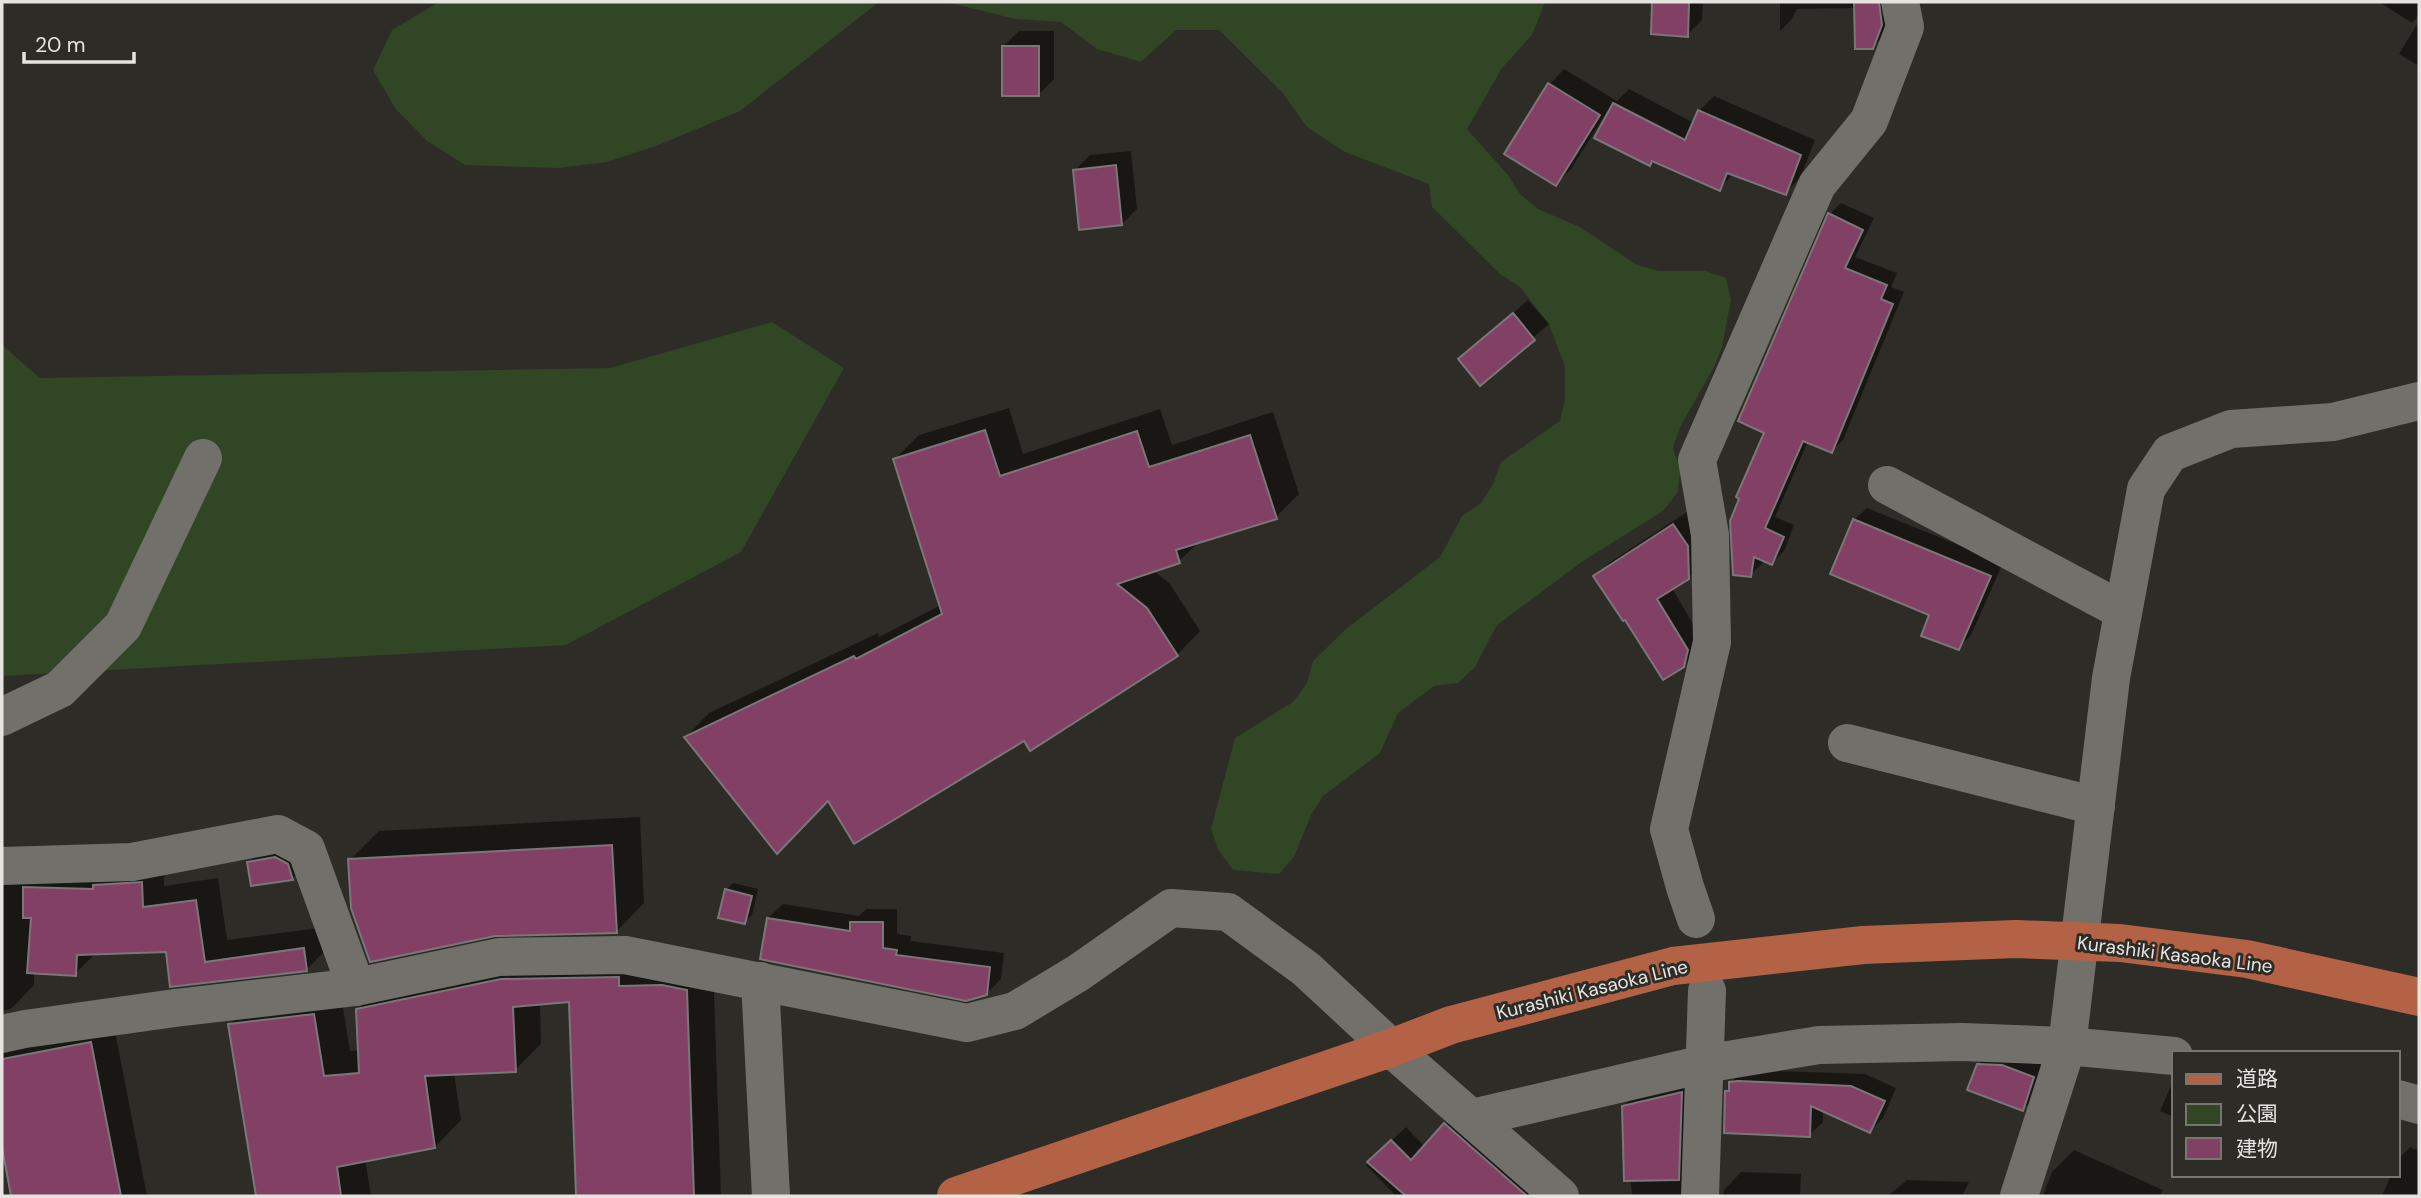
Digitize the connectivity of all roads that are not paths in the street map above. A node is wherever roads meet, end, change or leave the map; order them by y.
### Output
1 (1900, 2) edge
2 (2419, 401) edge
3 (204, 458) dead end
4 (1887, 485) dead end
5 (2123, 611) junction
6 (2, 717) edge
7 (1847, 743) dead end
8 (2096, 806) junction
9 (2, 866) edge
10 (1696, 919) dead end
11 (760, 981) junction
12 (356, 987) junction
13 (1707, 991) dead end
14 (2419, 997) edge
15 (2, 1034) edge
16 (2067, 1046) junction
17 (1391, 1048) junction
18 (2172, 1055) edge
19 (1704, 1064) junction
20 (2400, 1100) edge
21 (2419, 1105) edge
22 (1472, 1118) junction
23 (771, 1196) edge
24 (956, 1196) edge
25 (1560, 1196) edge
26 (1700, 1196) edge
27 (2019, 1196) edge

1 - 10 street
2 - 5 street
3 - 6 street
4 - 5 street
5 - 8 street
7 - 8 street
8 - 16 street
9 - 12 street
11 - 12 street
11 - 17 street
11 - 23 street
12 - 15 street
13 - 19 street
14 - 17 main road, Kurashiki Kasaoka Line
16 - 18 street
16 - 19 street
16 - 27 street
17 - 22 street
17 - 24 main road, Kurashiki Kasaoka Line
19 - 22 street
19 - 26 street
20 - 21 street
22 - 25 street

